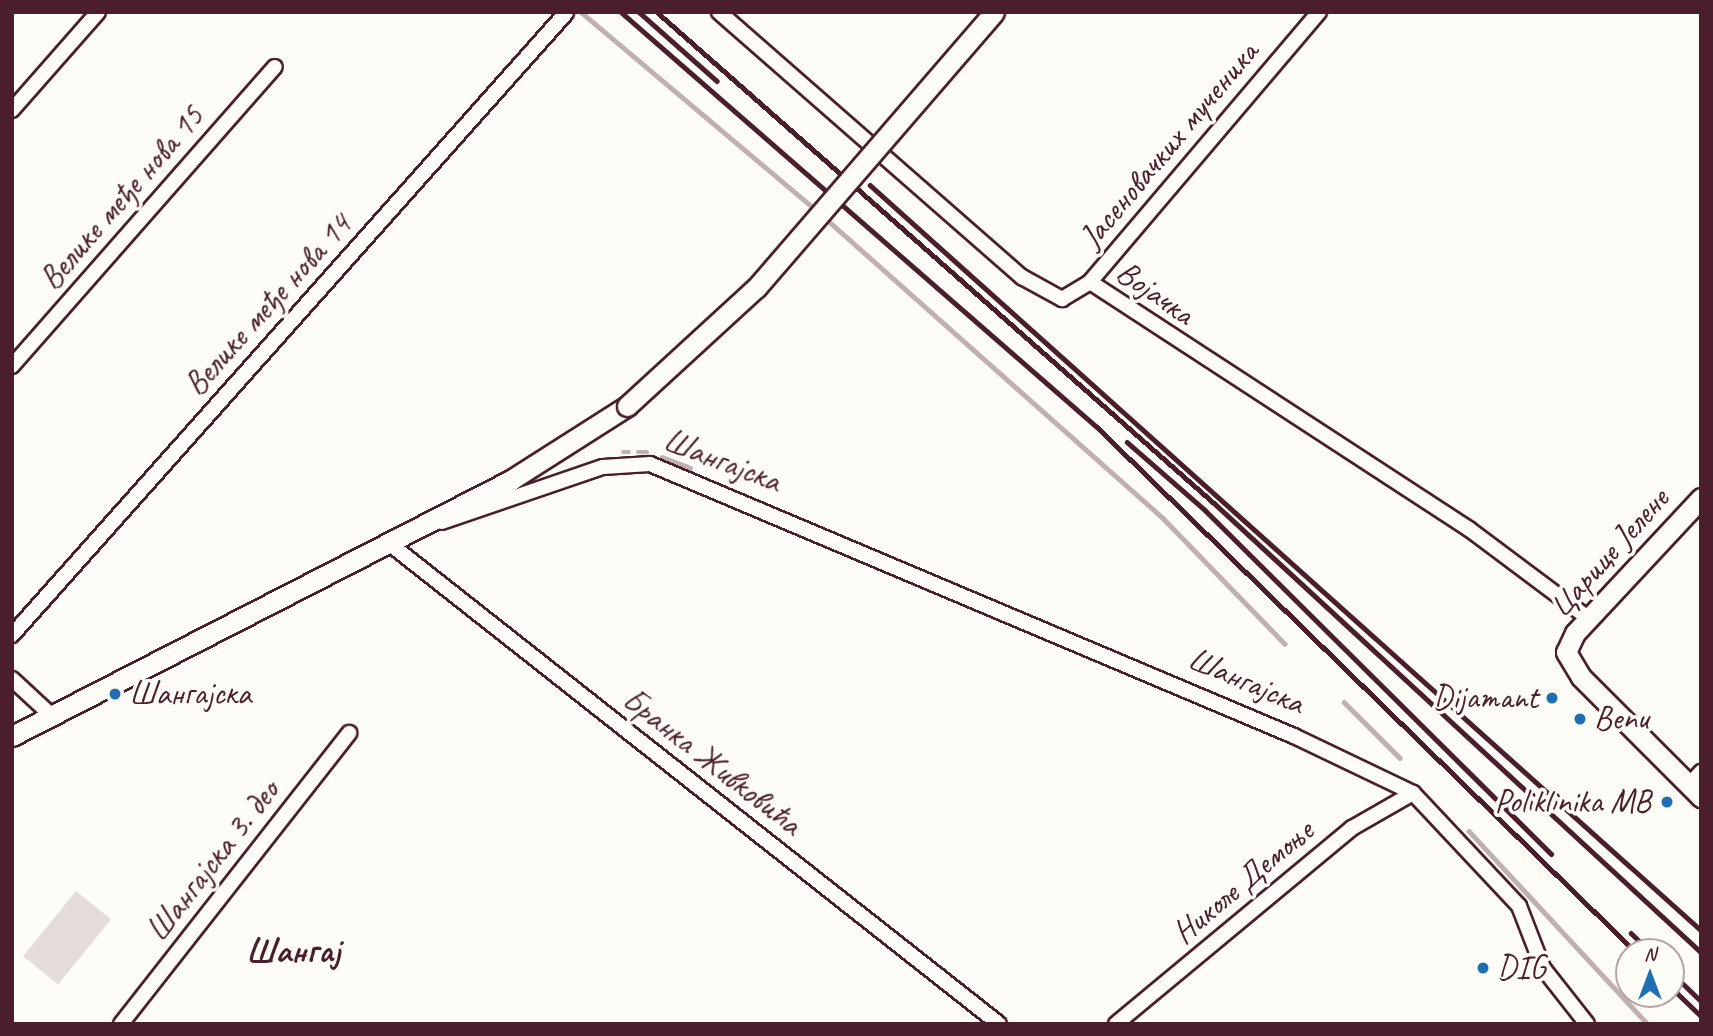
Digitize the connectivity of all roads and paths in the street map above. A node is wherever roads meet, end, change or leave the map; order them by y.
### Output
1 (98, 12) edge
2 (719, 12) edge
3 (994, 12) edge
4 (1319, 12) edge
5 (566, 13) edge
6 (275, 67) dead end
7 (12, 110) edge
8 (1090, 282) junction
9 (12, 366) edge
10 (1701, 498) edge
11 (426, 526) junction
12 (390, 544) junction
13 (1588, 618) junction
14 (12, 635) edge
15 (12, 679) edge
16 (52, 716) junction
17 (349, 733) dead end
18 (12, 736) edge
19 (1697, 784) edge
20 (1413, 793) junction
21 (121, 1024) edge
22 (999, 1024) edge
23 (1116, 1024) edge
24 (1587, 1024) edge

1 - 7 street
2 - 8 street, Војачка
3 - 11 main road, bridge
4 - 8 street, Јасеновачких мученика
5 - 14 street, Велике међе нова 14
6 - 9 street, Велике међе нова 15
8 - 13 street, Војачка
10 - 13 main road, Царице Јелене
11 - 12 main road, Шангајска
11 - 20 street, Шангајска
12 - 16 main road, Шангајска
12 - 22 street, Бранка Живковића
13 - 19 main road, Царице Јелене
15 - 16 street
16 - 18 main road, Шангајска
17 - 21 street, Шангајска 3. део
20 - 23 street, Николе Демоње
20 - 24 street

